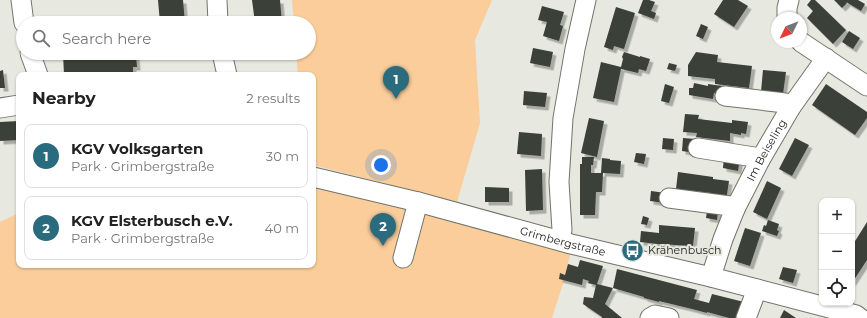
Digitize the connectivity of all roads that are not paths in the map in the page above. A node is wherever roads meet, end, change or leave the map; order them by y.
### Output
1 (21, 0) edge
2 (217, 0) edge
3 (586, 0) edge
4 (789, 0) edge
5 (787, 12) edge
6 (23, 16) edge
7 (218, 16) edge
8 (807, 46) edge
9 (826, 58) junction
10 (33, 60) edge
11 (224, 60) edge
12 (37, 72) edge
13 (226, 72) edge
14 (867, 86) edge
15 (724, 96) dead end
16 (16, 105) edge
17 (791, 107) junction
18 (0, 108) edge
19 (698, 148) dead end
20 (760, 160) junction
21 (316, 178) edge
22 (669, 198) dead end
23 (418, 202) junction
24 (735, 209) junction
25 (559, 240) junction
26 (403, 258) dead end
27 (711, 277) junction
28 (757, 289) junction
29 (650, 318) edge
30 (669, 318) edge
31 (746, 318) edge
32 (860, 318) edge

1 - 6 street
2 - 7 street
3 - 25 street
4 - 5 street
8 - 9 street
9 - 14 street
9 - 17 street, Im Beiseling
10 - 12 street
11 - 13 street
15 - 17 street
16 - 18 street
17 - 20 street, Im Beiseling
19 - 20 street
20 - 24 street, Im Beiseling
21 - 23 street, Grimbergstraße
22 - 24 street
23 - 25 street, Grimbergstraße
23 - 26 street
24 - 27 street, Im Beiseling
25 - 27 street, Grimbergstraße
27 - 28 street, Grimbergstraße
28 - 31 street
28 - 32 street, Grimbergstraße
29 - 30 street

